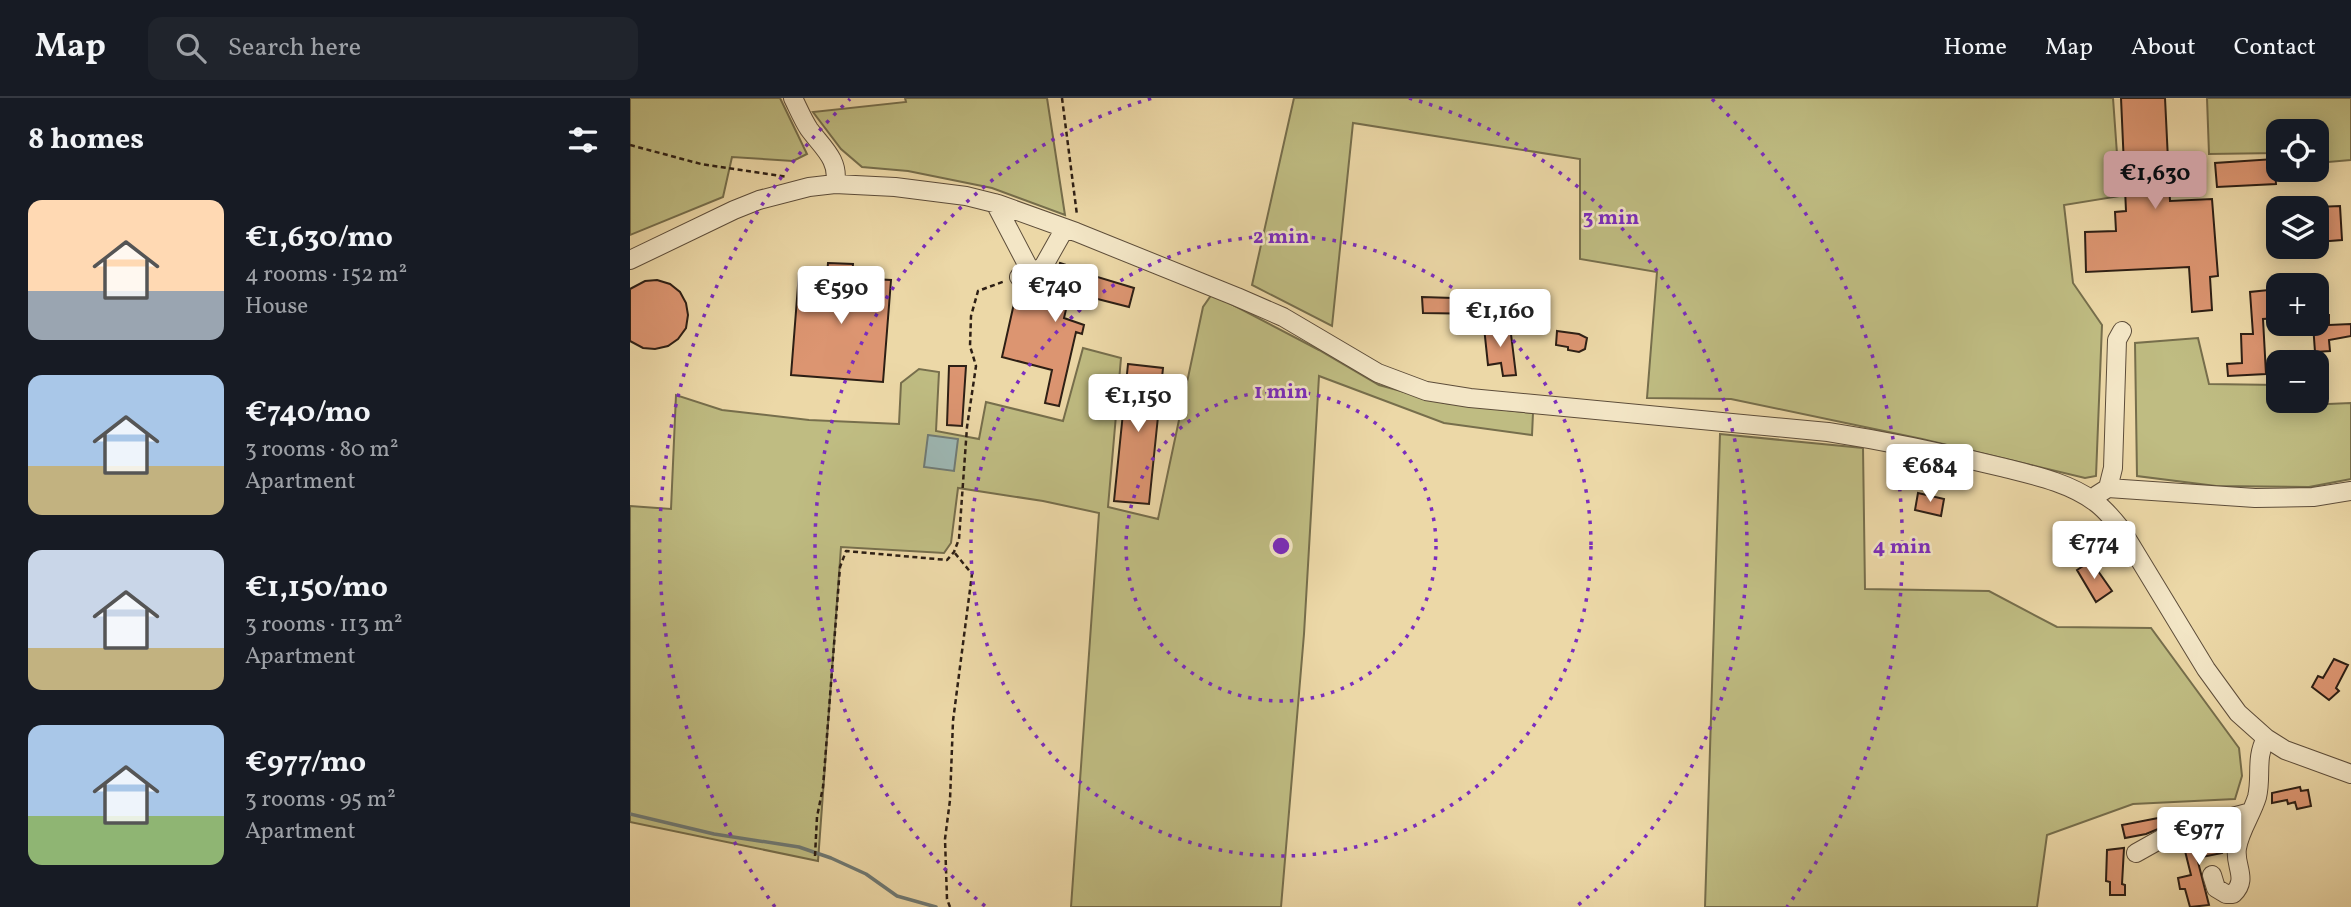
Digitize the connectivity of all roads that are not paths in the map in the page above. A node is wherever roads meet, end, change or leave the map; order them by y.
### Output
1 (793, 98) edge
2 (835, 184) junction
3 (995, 203) junction
4 (1070, 230) junction
5 (630, 260) edge
6 (2122, 331) dead end
7 (2108, 488) junction
8 (2351, 491) edge
9 (2095, 501) junction
10 (2266, 738) junction
11 (2351, 774) edge
12 (2251, 812) junction
13 (2136, 853) dead end
14 (2212, 875) dead end

1 - 2 street
2 - 3 street
2 - 5 street
3 - 4 street
3 - 4 street
4 - 9 street
6 - 7 street
7 - 8 street
7 - 9 street
9 - 10 street
10 - 11 street
10 - 12 street
12 - 13 street
12 - 14 street

